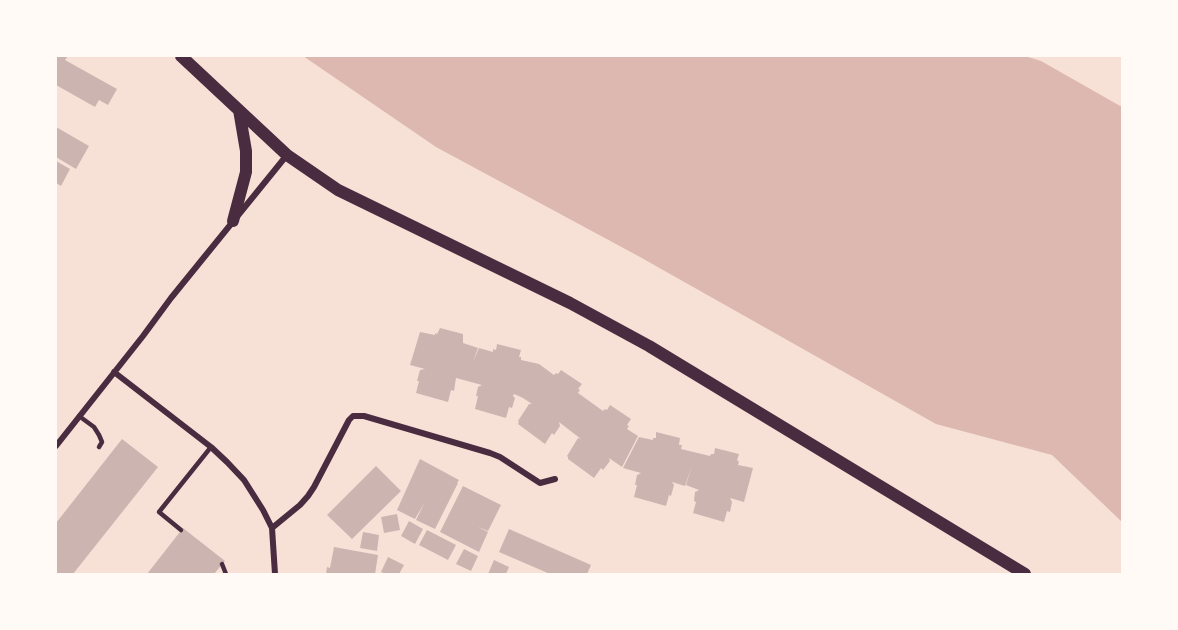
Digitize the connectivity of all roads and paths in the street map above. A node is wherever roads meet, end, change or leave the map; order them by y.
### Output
1 (181, 56) edge
2 (239, 110) junction
3 (287, 156) junction
4 (233, 221) junction
5 (114, 372) junction
6 (79, 416) junction
7 (56, 446) edge
8 (99, 447) dead end
9 (211, 447) junction
10 (555, 479) dead end
11 (272, 528) junction
12 (182, 530) dead end
13 (222, 564) dead end
14 (226, 574) edge
15 (275, 574) edge
16 (1025, 574) edge

1 - 2 main road
2 - 3 main road
2 - 4 main road
3 - 4 street
3 - 16 main road
4 - 5 street
5 - 6 street
5 - 9 street
6 - 7 street
6 - 8 lane
9 - 11 street
9 - 12 lane
10 - 11 street
11 - 15 street
13 - 14 lane

